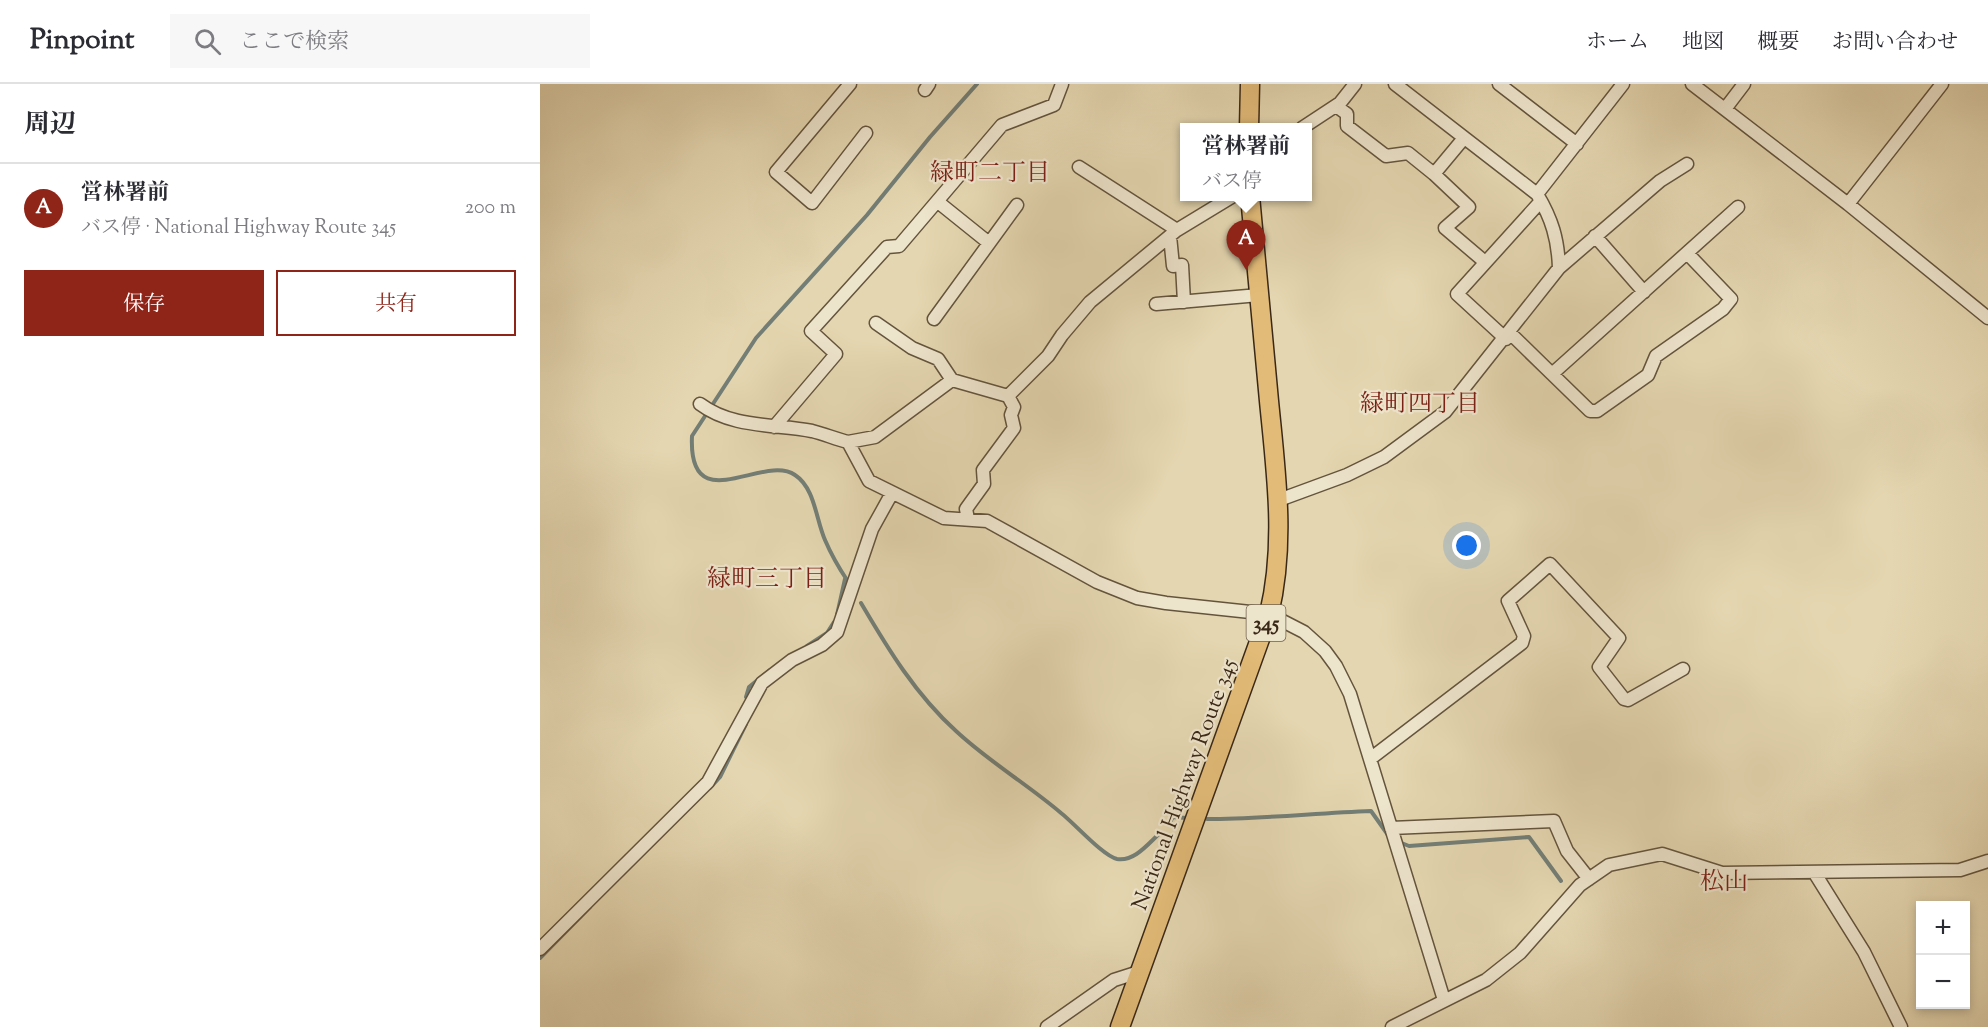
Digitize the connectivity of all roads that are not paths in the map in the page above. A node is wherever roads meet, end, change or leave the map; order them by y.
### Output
1 (850, 84) edge
2 (1062, 84) edge
3 (1250, 84) edge
4 (1355, 84) edge
5 (1395, 84) edge
6 (1499, 84) edge
7 (1692, 84) edge
8 (1744, 84) edge
9 (1942, 84) edge
10 (1620, 85) edge
11 (1336, 106) junction
12 (1725, 110) junction
13 (1249, 123) edge
14 (1310, 123) edge
15 (866, 134) dead end
16 (1464, 138) junction
17 (1577, 144) junction
18 (1687, 164) dead end
19 (1079, 167) dead end
20 (1434, 174) junction
21 (1539, 197) junction
22 (1225, 201) edge
23 (1250, 201) edge
24 (938, 202) junction
25 (1848, 204) junction
26 (1017, 205) dead end
27 (1738, 207) dead end
28 (1173, 233) junction
29 (1595, 236) junction
30 (989, 243) junction
31 (1687, 253) junction
32 (1485, 262) junction
33 (1559, 268) junction
34 (1644, 292) junction
35 (1259, 295) junction
36 (1184, 302) junction
37 (1156, 304) dead end
38 (1988, 318) edge
39 (934, 320) dead end
40 (876, 323) dead end
41 (1508, 336) junction
42 (1552, 374) junction
43 (952, 380) junction
44 (1008, 396) junction
45 (700, 404) dead end
46 (774, 427) junction
47 (848, 442) junction
48 (892, 493) junction
49 (1278, 500) junction
50 (968, 519) junction
51 (1269, 615) junction
52 (1683, 669) dead end
53 (1370, 759) junction
54 (1391, 828) junction
55 (1988, 861) edge
56 (1814, 872) junction
57 (1589, 879) junction
58 (540, 949) edge
59 (1139, 972) junction
60 (1444, 1000) junction
61 (1047, 1027) edge
62 (1120, 1027) edge
63 (1392, 1027) edge
64 (1901, 1027) edge

1 - 15 street
2 - 24 street
3 - 13 highway
4 - 11 street
5 - 16 street
6 - 17 street
7 - 12 street
8 - 12 street
9 - 25 street
10 - 17 street
11 - 14 street
11 - 20 street
12 - 25 street
16 - 20 street
16 - 21 street
17 - 21 street
18 - 29 street
19 - 28 street
20 - 32 street
21 - 32 street
21 - 33 street
22 - 28 street
23 - 35 highway, National Highway Route 345 / 345
24 - 30 street
24 - 46 street
25 - 38 street
26 - 30 street
27 - 31 street
28 - 36 street
28 - 44 street
29 - 33 street
29 - 34 street
30 - 39 street
31 - 34 street
31 - 42 street
32 - 41 street
33 - 41 street
34 - 42 street
35 - 36 street
35 - 49 highway, National Highway Route 345 / 345
36 - 37 street
40 - 43 street
41 - 42 street
41 - 49 street
43 - 44 street
43 - 47 street
44 - 50 street
45 - 46 street
46 - 47 street
47 - 48 street
48 - 50 street
48 - 58 street
49 - 51 highway, National Highway Route 345 / 345
50 - 51 street
51 - 53 street
51 - 59 highway, National Highway Route 345 / 345
52 - 53 street
53 - 54 street
54 - 57 street
54 - 60 street
55 - 56 street
56 - 57 street
56 - 64 street
57 - 60 street
59 - 61 street
59 - 62 highway, National Highway Route 345 / 345
60 - 63 street

